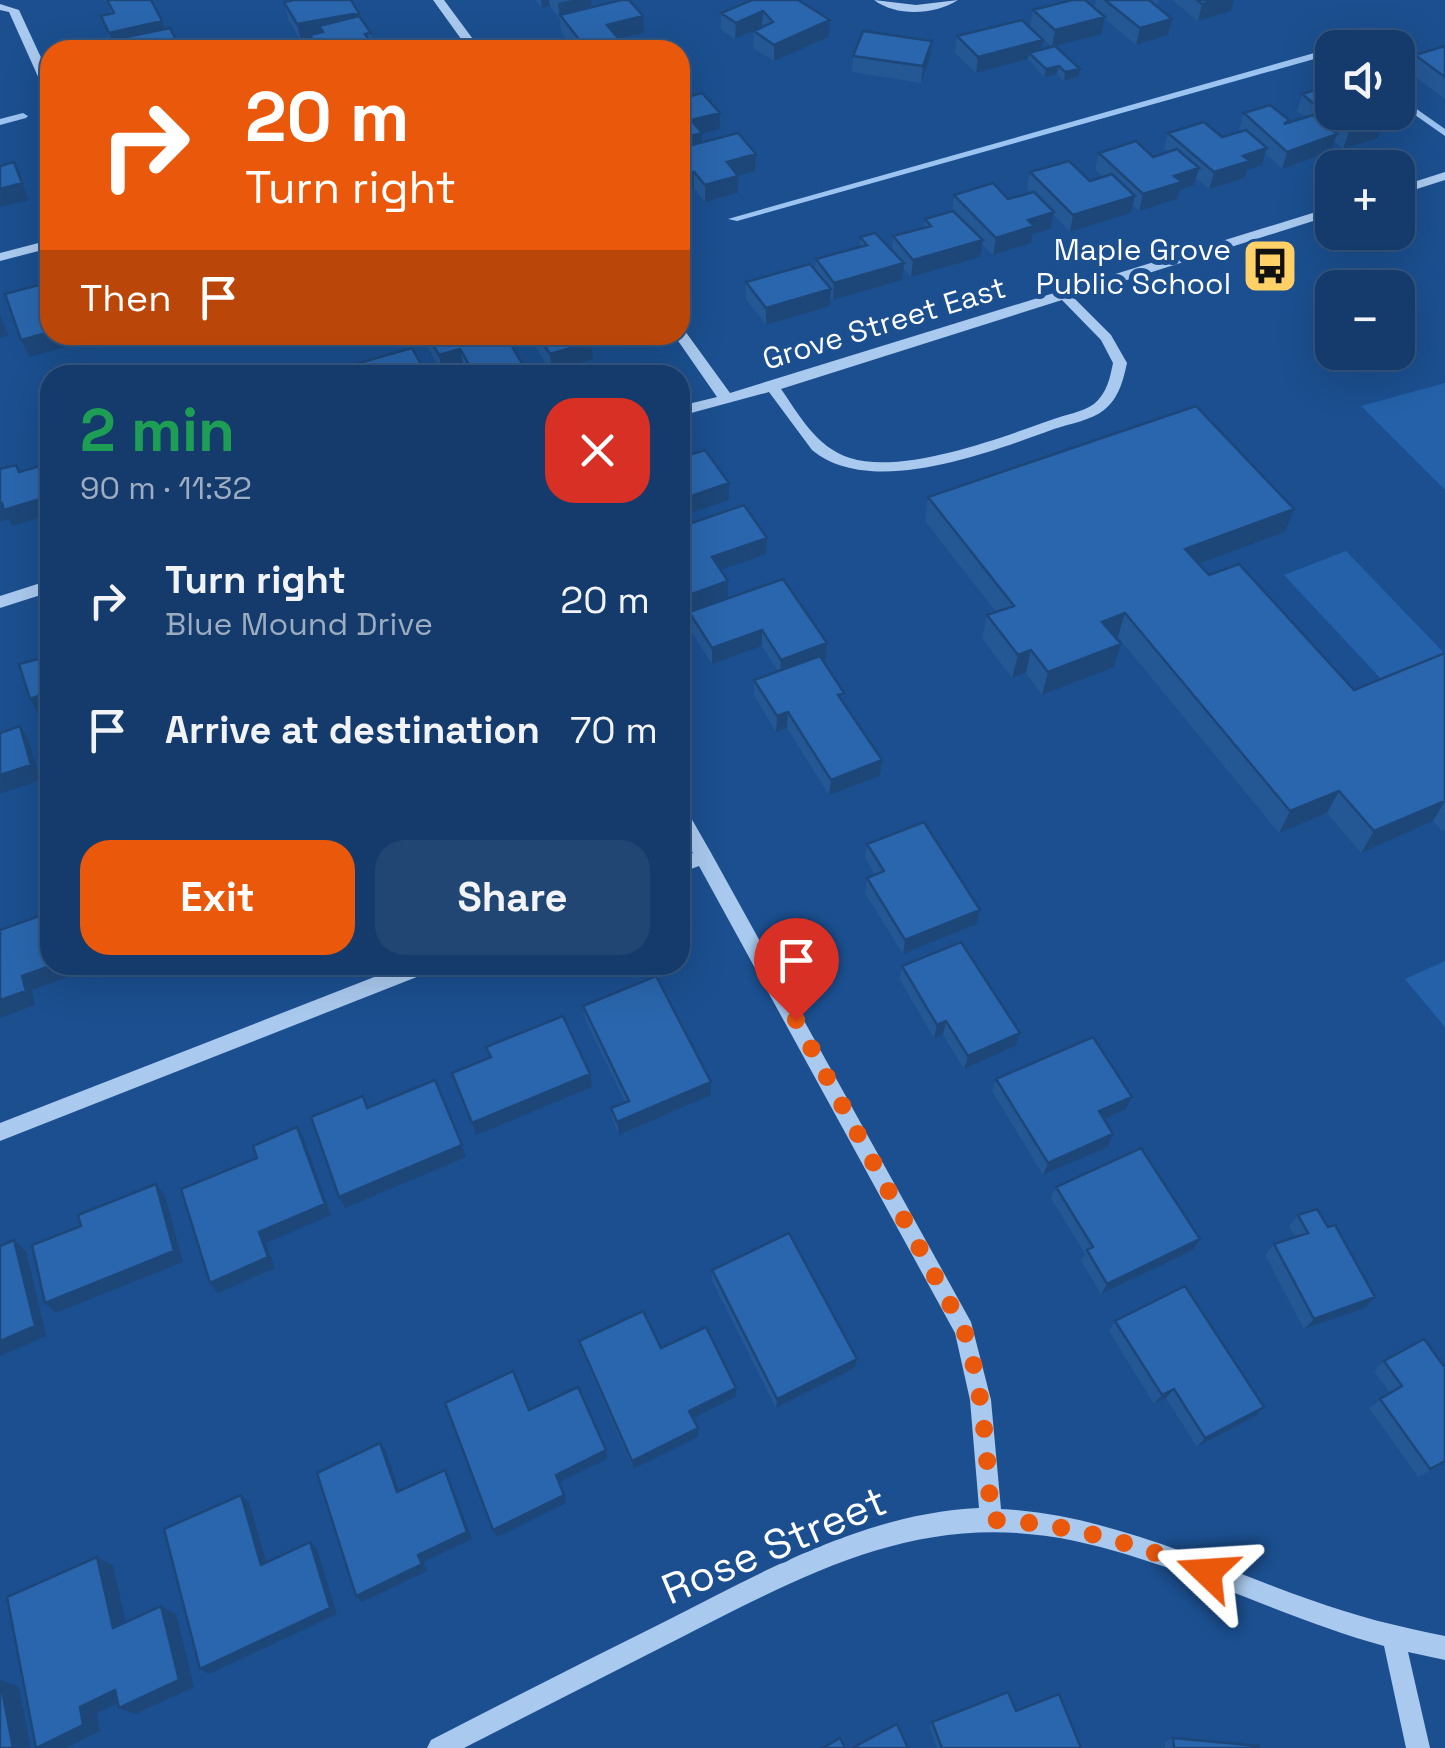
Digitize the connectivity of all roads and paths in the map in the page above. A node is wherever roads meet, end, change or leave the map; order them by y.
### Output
1 (438, 0) edge
2 (880, 0) edge
3 (953, 0) edge
4 (0, 7) edge
5 (468, 40) edge
6 (40, 66) edge
7 (1445, 176) edge
8 (1415, 186) edge
9 (1315, 216) edge
10 (40, 247) edge
11 (0, 258) edge
12 (1064, 295) junction
13 (688, 345) edge
14 (772, 387) junction
15 (727, 400) junction
16 (690, 409) edge
17 (40, 589) edge
18 (0, 602) edge
19 (690, 832) edge
20 (704, 856) junction
21 (690, 862) edge
22 (400, 975) edge
23 (0, 1132) edge
24 (991, 1520) junction
25 (1394, 1641) junction
26 (1445, 1648) edge
27 (439, 1748) edge
28 (1418, 1748) edge

1 - 5 street
2 - 3 street
4 - 6 street
7 - 8 street
9 - 12 street, Grove Street East
10 - 11 street
12 - 14 street, Grove Street East
12 - 14 street
13 - 15 street
14 - 15 street, Grove Street East
15 - 16 street, Grove Street East
17 - 18 street
19 - 20 street
20 - 21 street
20 - 24 street
22 - 23 street
24 - 25 street, Rose Street
24 - 27 street, Rose Street
25 - 26 street, Rose Street
25 - 28 street

